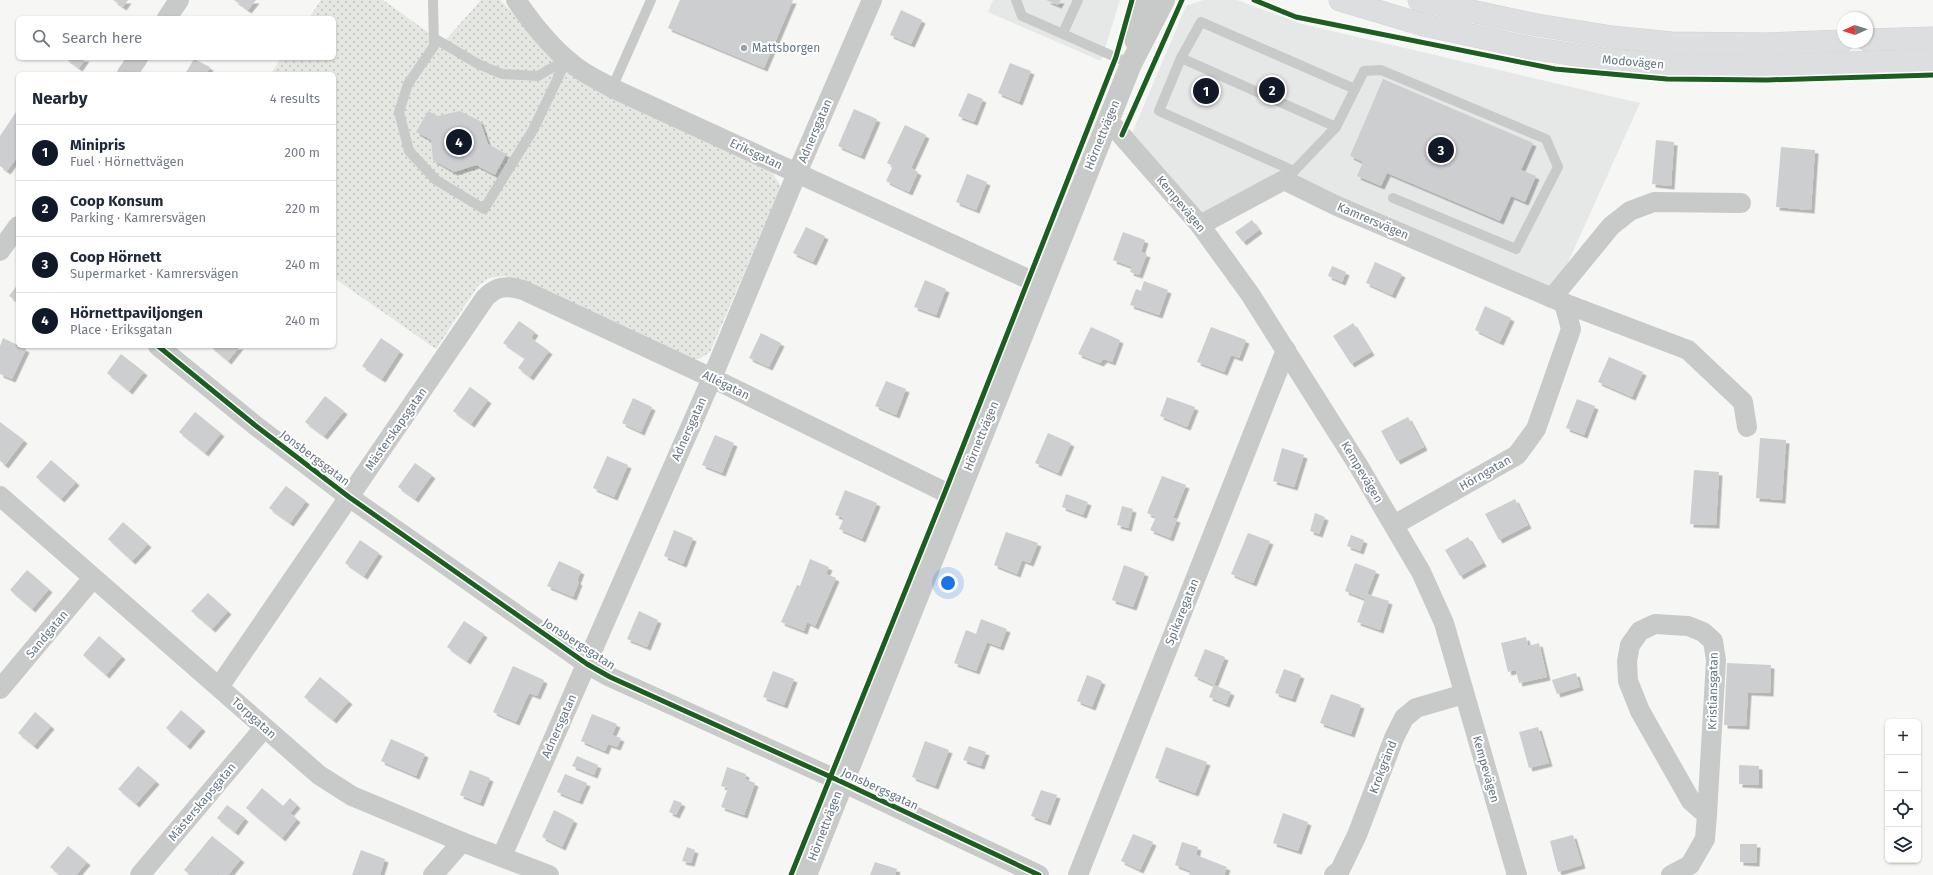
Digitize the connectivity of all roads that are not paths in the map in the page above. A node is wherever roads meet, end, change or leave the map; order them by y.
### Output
1 (179, 0) edge
2 (433, 0) edge
3 (516, 0) edge
4 (651, 0) edge
5 (872, 0) edge
6 (1016, 0) edge
7 (1078, 0) edge
8 (1143, 0) edge
9 (1164, 0) edge
10 (1340, 0) edge
11 (1419, 0) edge
12 (168, 16) edge
13 (1063, 33) junction
14 (434, 38) junction
15 (1933, 38) edge
16 (1873, 40) edge
17 (1837, 41) edge
18 (1181, 58) junction
19 (567, 59) junction
20 (137, 60) edge
21 (1933, 60) edge
22 (1130, 64) junction
23 (128, 72) edge
24 (612, 88) junction
25 (1355, 89) junction
26 (1108, 120) junction
27 (1336, 127) junction
28 (797, 173) junction
29 (1289, 175) junction
30 (1393, 198) dead end
31 (1741, 202) dead end
32 (1200, 225) junction
33 (16, 230) edge
34 (0, 251) edge
35 (1041, 285) junction
36 (492, 290) joint
37 (1558, 300) junction
38 (160, 348) edge
39 (1286, 350) junction
40 (712, 378) junction
41 (1747, 427) dead end
42 (0, 496) edge
43 (349, 497) junction
44 (957, 498) junction
45 (1394, 525) junction
46 (94, 578) junction
47 (587, 664) junction
48 (219, 687) junction
49 (0, 689) edge
50 (1464, 694) junction
51 (264, 728) junction
52 (842, 782) junction
53 (1707, 815) junction
54 (462, 842) junction
55 (502, 856) junction
56 (140, 875) edge
57 (433, 875) edge
58 (549, 875) edge
59 (806, 875) edge
60 (1039, 875) edge
61 (1078, 875) edge
62 (1334, 875) edge
63 (1517, 875) edge
64 (1671, 875) edge

1 - 12 street
2 - 14 lane
3 - 19 street, Eriksgatan
4 - 24 lane
5 - 28 street, Adnersgatan
6 - 13 lane
7 - 13 lane
8 - 22 street
9 - 22 street, Hörnettvägen
10 - 21 main road, Modovägen
11 - 17 main road, Modovägen
13 - 22 lane
14 - 19 lane
14 - 19 lane
15 - 16 main road
18 - 25 lane
18 - 27 lane
18 - 29 lane
19 - 24 street, Eriksgatan
20 - 23 street
22 - 26 street, Hörnettvägen
24 - 28 street, Eriksgatan
25 - 27 lane
25 - 30 lane
26 - 32 street, Kempevägen
26 - 35 street, Hörnettvägen
27 - 29 lane
28 - 35 street, Eriksgatan
28 - 40 street, Adnersgatan
29 - 32 street
29 - 37 street, Kamrersvägen
31 - 37 street
32 - 39 street, Kempevägen
33 - 34 street
35 - 44 street, Hörnettvägen
36 - 40 street, Allégatan
36 - 43 street, Mästerskapsgatan
37 - 41 street, Kamrersvägen
37 - 45 street, Hörngatan
38 - 43 street, Jonsbergsgatan
39 - 45 street, Kempevägen
39 - 61 street, Spikaregatan
40 - 44 street, Allégatan
40 - 47 street, Adnersgatan
42 - 46 street, Torpgatan
43 - 47 street, Jonsbergsgatan
43 - 48 street, Mästerskapsgatan
44 - 52 street, Hörnettvägen
45 - 50 street, Kempevägen
46 - 48 street, Torpgatan
46 - 49 street, Sandgatan
47 - 52 street, Jonsbergsgatan
47 - 55 street, Adnersgatan
48 - 51 street, Torpgatan
50 - 62 street, Krokgränd
50 - 63 street, Kempevägen
51 - 54 street, Torpgatan
51 - 56 street, Mästerskapsgatan
52 - 59 street, Hörnettvägen
52 - 60 street, Jonsbergsgatan
53 - 53 street, Kristiansgatan
53 - 64 street, Kristiansgatan
54 - 55 street, Torpgatan
54 - 57 street
55 - 58 street, Torpgatan

